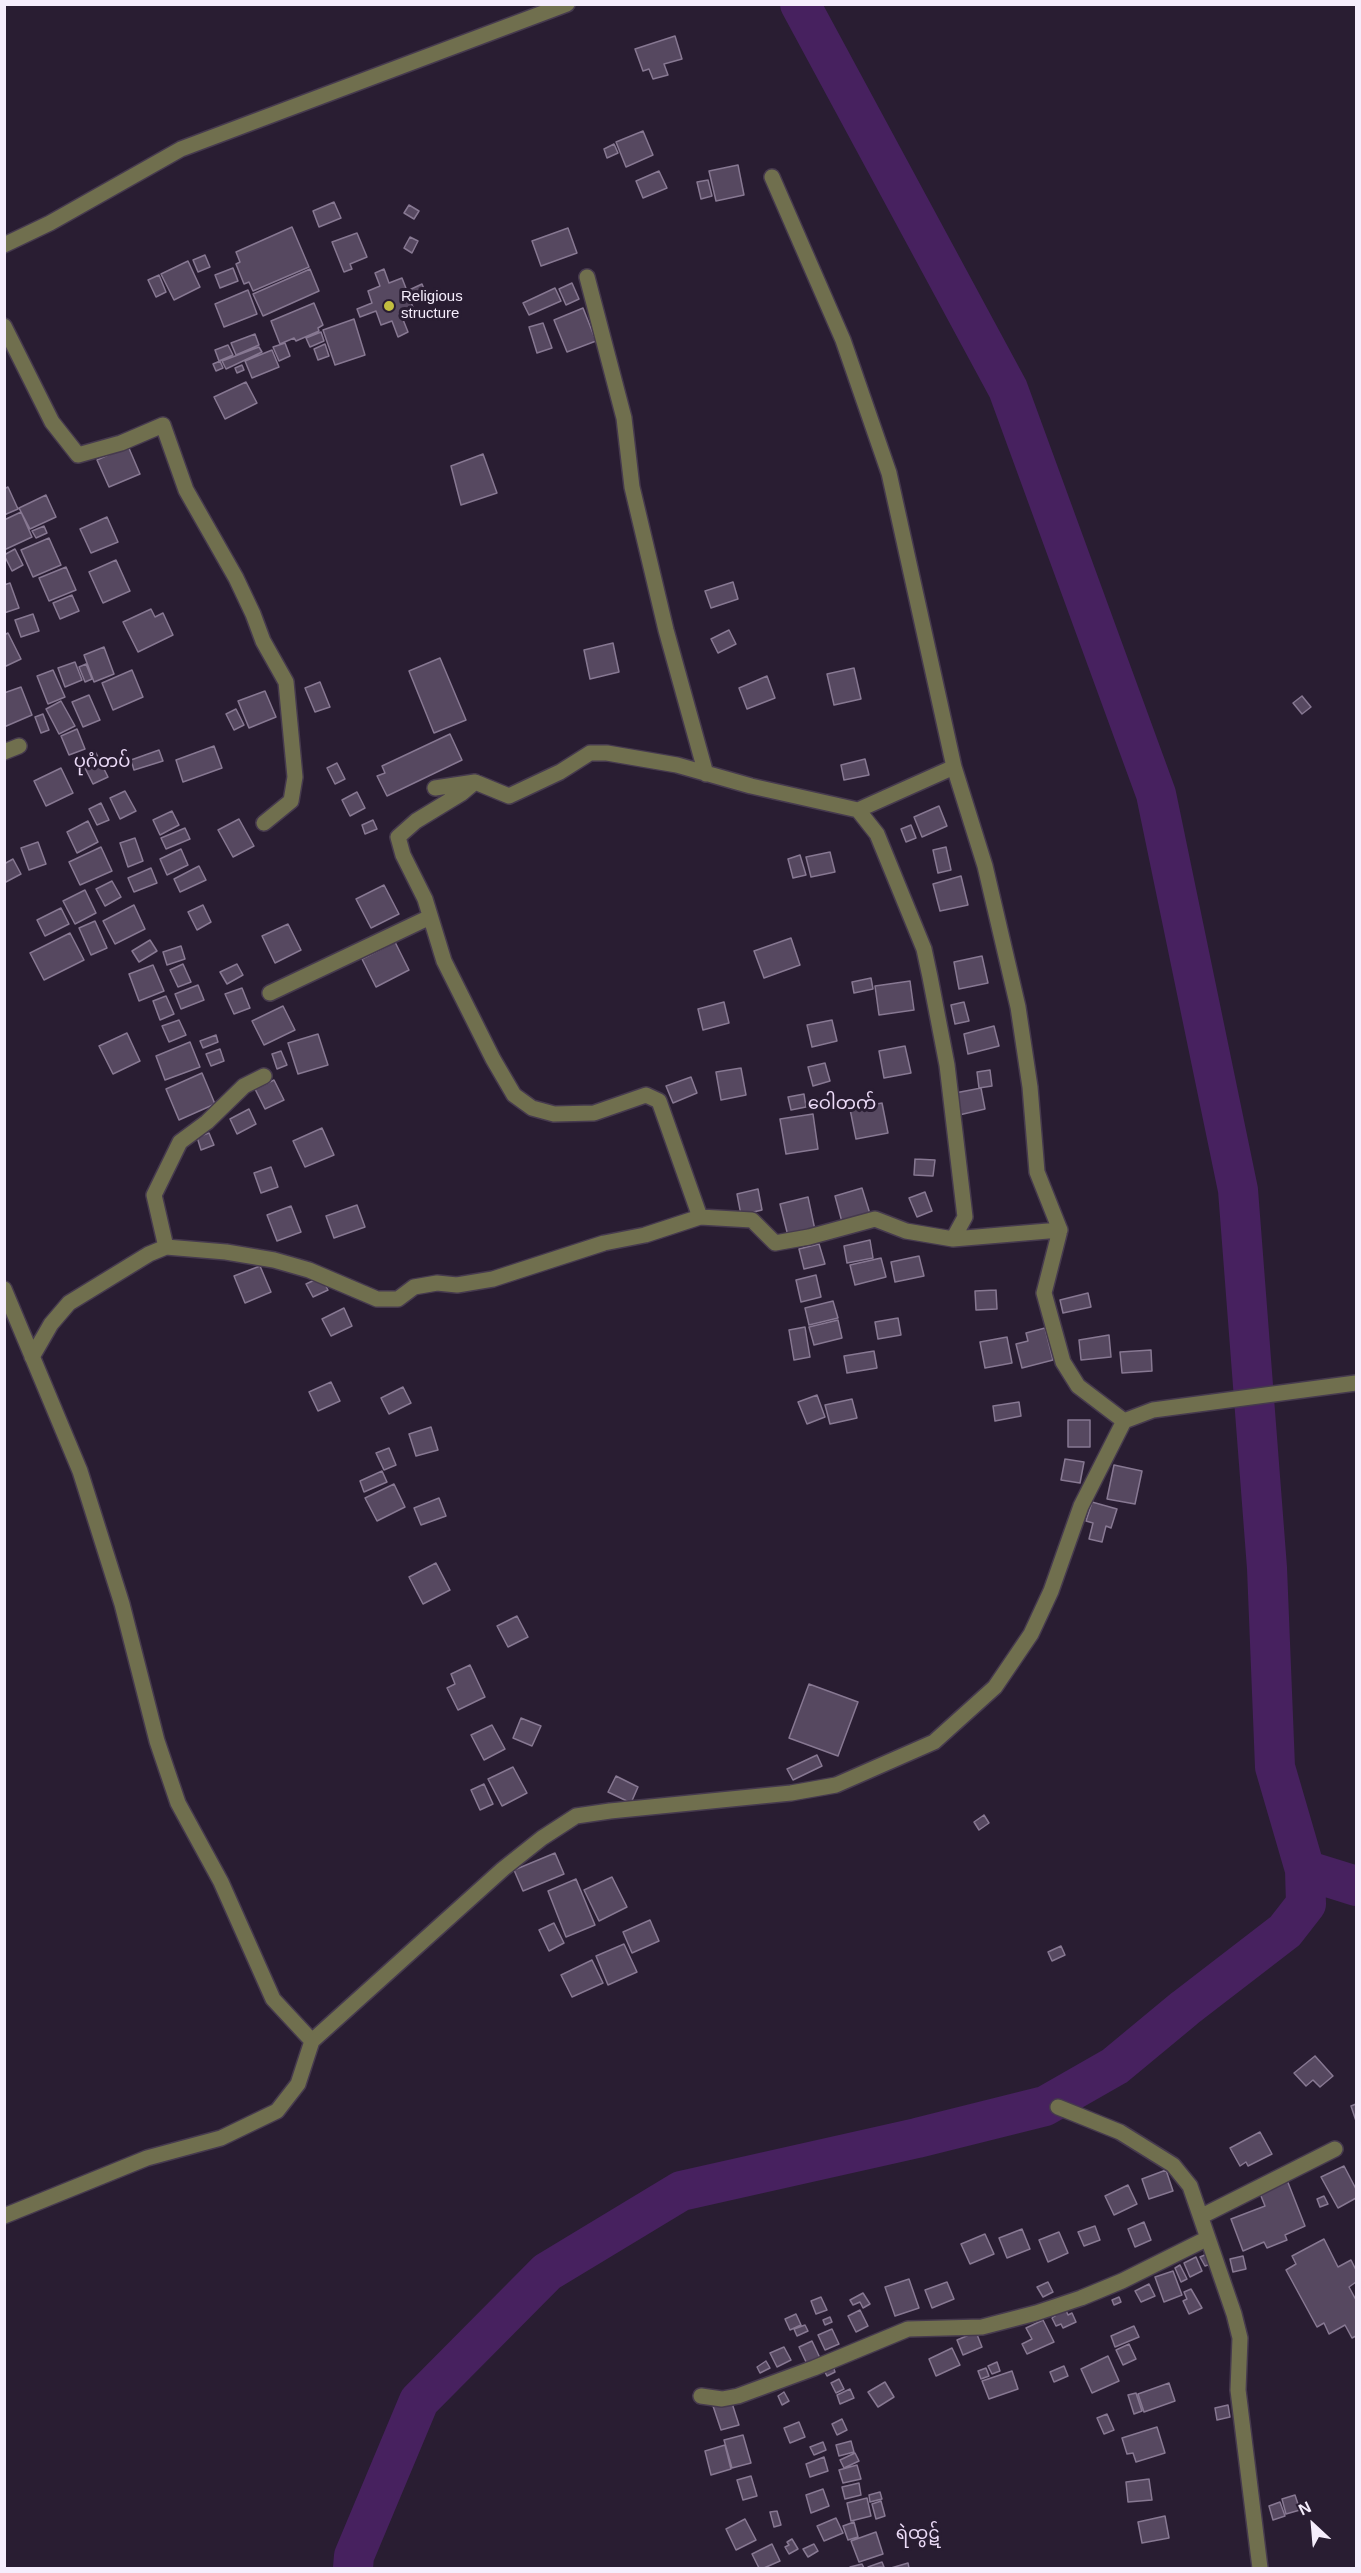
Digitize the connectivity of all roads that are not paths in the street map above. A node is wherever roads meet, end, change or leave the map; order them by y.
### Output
1 (567, 4) edge
2 (772, 177) dead end
3 (4, 245) edge
4 (587, 277) dead end
5 (4, 326) edge
6 (954, 767) junction
7 (706, 774) junction
8 (475, 782) junction
9 (435, 789) dead end
10 (858, 810) junction
11 (264, 823) dead end
12 (430, 917) junction
13 (270, 993) dead end
14 (264, 1076) dead end
15 (700, 1217) junction
16 (1060, 1230) junction
17 (953, 1239) junction
18 (166, 1246) junction
19 (4, 1288) edge
20 (32, 1357) junction
21 (1356, 1383) edge
22 (1124, 1421) junction
23 (312, 2041) junction
24 (1058, 2107) dead end
25 (1335, 2149) dead end
26 (4, 2216) edge
27 (1202, 2216) junction
28 (1208, 2238) junction
29 (701, 2396) dead end
30 (1260, 2568) edge

1 - 3 street
2 - 6 street
4 - 7 street
5 - 11 street
6 - 10 street
6 - 16 street
7 - 8 street
7 - 10 street
8 - 9 street
8 - 12 street
10 - 17 street
12 - 13 street
12 - 15 street
14 - 18 street
15 - 17 street
15 - 18 street
16 - 17 street
16 - 22 street
18 - 20 street
19 - 20 street
20 - 23 street
21 - 22 street
22 - 23 street
23 - 26 street
24 - 27 street
25 - 27 street
27 - 28 street
28 - 29 street
28 - 30 street

